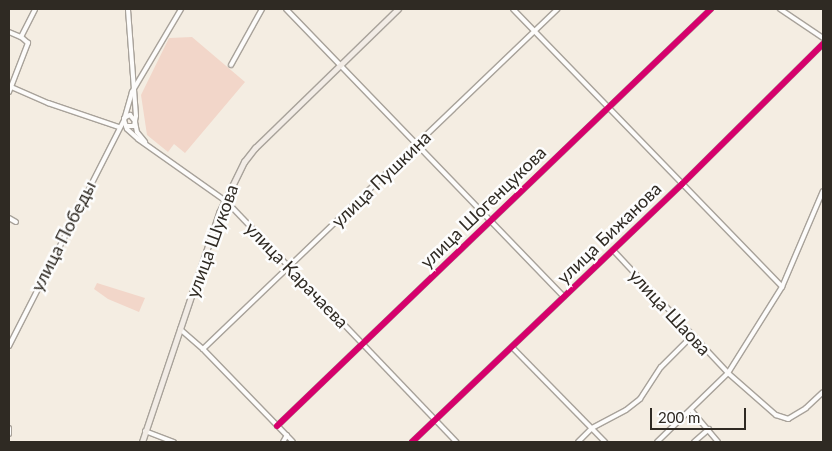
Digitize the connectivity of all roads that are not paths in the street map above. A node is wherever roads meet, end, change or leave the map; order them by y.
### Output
1 (36, 9) edge
2 (128, 9) edge
3 (181, 9) edge
4 (262, 9) edge
5 (286, 9) edge
6 (398, 9) edge
7 (513, 9) edge
8 (557, 9) edge
9 (710, 9) edge
10 (780, 9) edge
11 (534, 31) junction
12 (9, 32) edge
13 (21, 37) junction
14 (823, 38) edge
15 (823, 44) edge
16 (341, 64) junction
17 (231, 65) dead end
18 (10, 87) edge
19 (9, 92) edge
20 (132, 92) junction
21 (608, 108) junction
22 (124, 119) junction
23 (135, 121) junction
24 (126, 126) junction
25 (118, 127) junction
26 (147, 144) junction
27 (416, 144) junction
28 (682, 184) junction
29 (823, 191) edge
30 (225, 200) junction
31 (9, 218) edge
32 (490, 220) junction
33 (16, 222) dead end
34 (612, 250) junction
35 (290, 267) junction
36 (782, 288) junction
37 (564, 297) junction
38 (180, 329) junction
39 (692, 336) junction
40 (362, 344) junction
41 (9, 346) edge
42 (512, 347) junction
43 (203, 350) junction
44 (728, 374) junction
45 (823, 392) edge
46 (692, 410) junction
47 (435, 420) junction
48 (277, 426) junction
49 (9, 428) edge
50 (592, 428) junction
51 (709, 430) junction
52 (145, 431) junction
53 (9, 434) edge
54 (287, 435) junction
55 (142, 442) edge
56 (174, 442) edge
57 (283, 442) edge
58 (293, 442) edge
59 (412, 442) edge
60 (456, 442) edge
61 (578, 442) edge
62 (605, 442) edge
63 (657, 442) edge
64 (694, 442) edge
65 (718, 442) edge

1 - 13 street
2 - 20 street
3 - 20 street
4 - 17 street
5 - 16 street
6 - 16 main road, улица Шукова
7 - 11 street
8 - 11 street, улица Пушкина
9 - 21 street, улица Шогенцукова
10 - 14 street
11 - 21 street
11 - 27 street, улица Пушкина
12 - 13 street
13 - 18 street
15 - 28 street, улица Бижанова
16 - 27 street
16 - 30 main road, улица Шукова
18 - 19 street
18 - 25 street
20 - 22 street
20 - 23 street
21 - 28 street
21 - 32 street, улица Шогенцукова
22 - 23 street
22 - 24 street
22 - 25 street, улица Победы
23 - 24 street
23 - 26 street
24 - 25 street
24 - 26 street, улица Карачаева
25 - 41 street, улица Победы
26 - 30 street, улица Карачаева
27 - 32 street
27 - 35 street, улица Пушкина
28 - 34 street, улица Бижанова
28 - 36 street
29 - 36 street
30 - 35 street, улица Карачаева
30 - 38 main road, улица Шукова
31 - 33 street
32 - 37 street
32 - 40 street, улица Шогенцукова
34 - 37 street, улица Бижанова
34 - 39 street, улица Шаова
35 - 40 street, улица Карачаева
35 - 43 street, улица Пушкина
36 - 44 street
37 - 42 street, улица Бижанова
38 - 43 street
38 - 52 main road, улица Шукова
39 - 44 street, улица Шаова
39 - 50 street
40 - 47 street, улица Карачаева
40 - 48 street, улица Шогенцукова
42 - 47 street, улица Бижанова
42 - 50 street
43 - 48 street
44 - 45 street, улица Шаова
44 - 46 street
46 - 51 street
46 - 63 street
47 - 59 street, улица Бижанова
47 - 60 street, улица Карачаева
48 - 54 street
49 - 53 street
50 - 61 street
50 - 62 street
51 - 64 street
51 - 65 street
52 - 55 main road, улица Шукова
52 - 56 street
54 - 57 street
54 - 58 street

